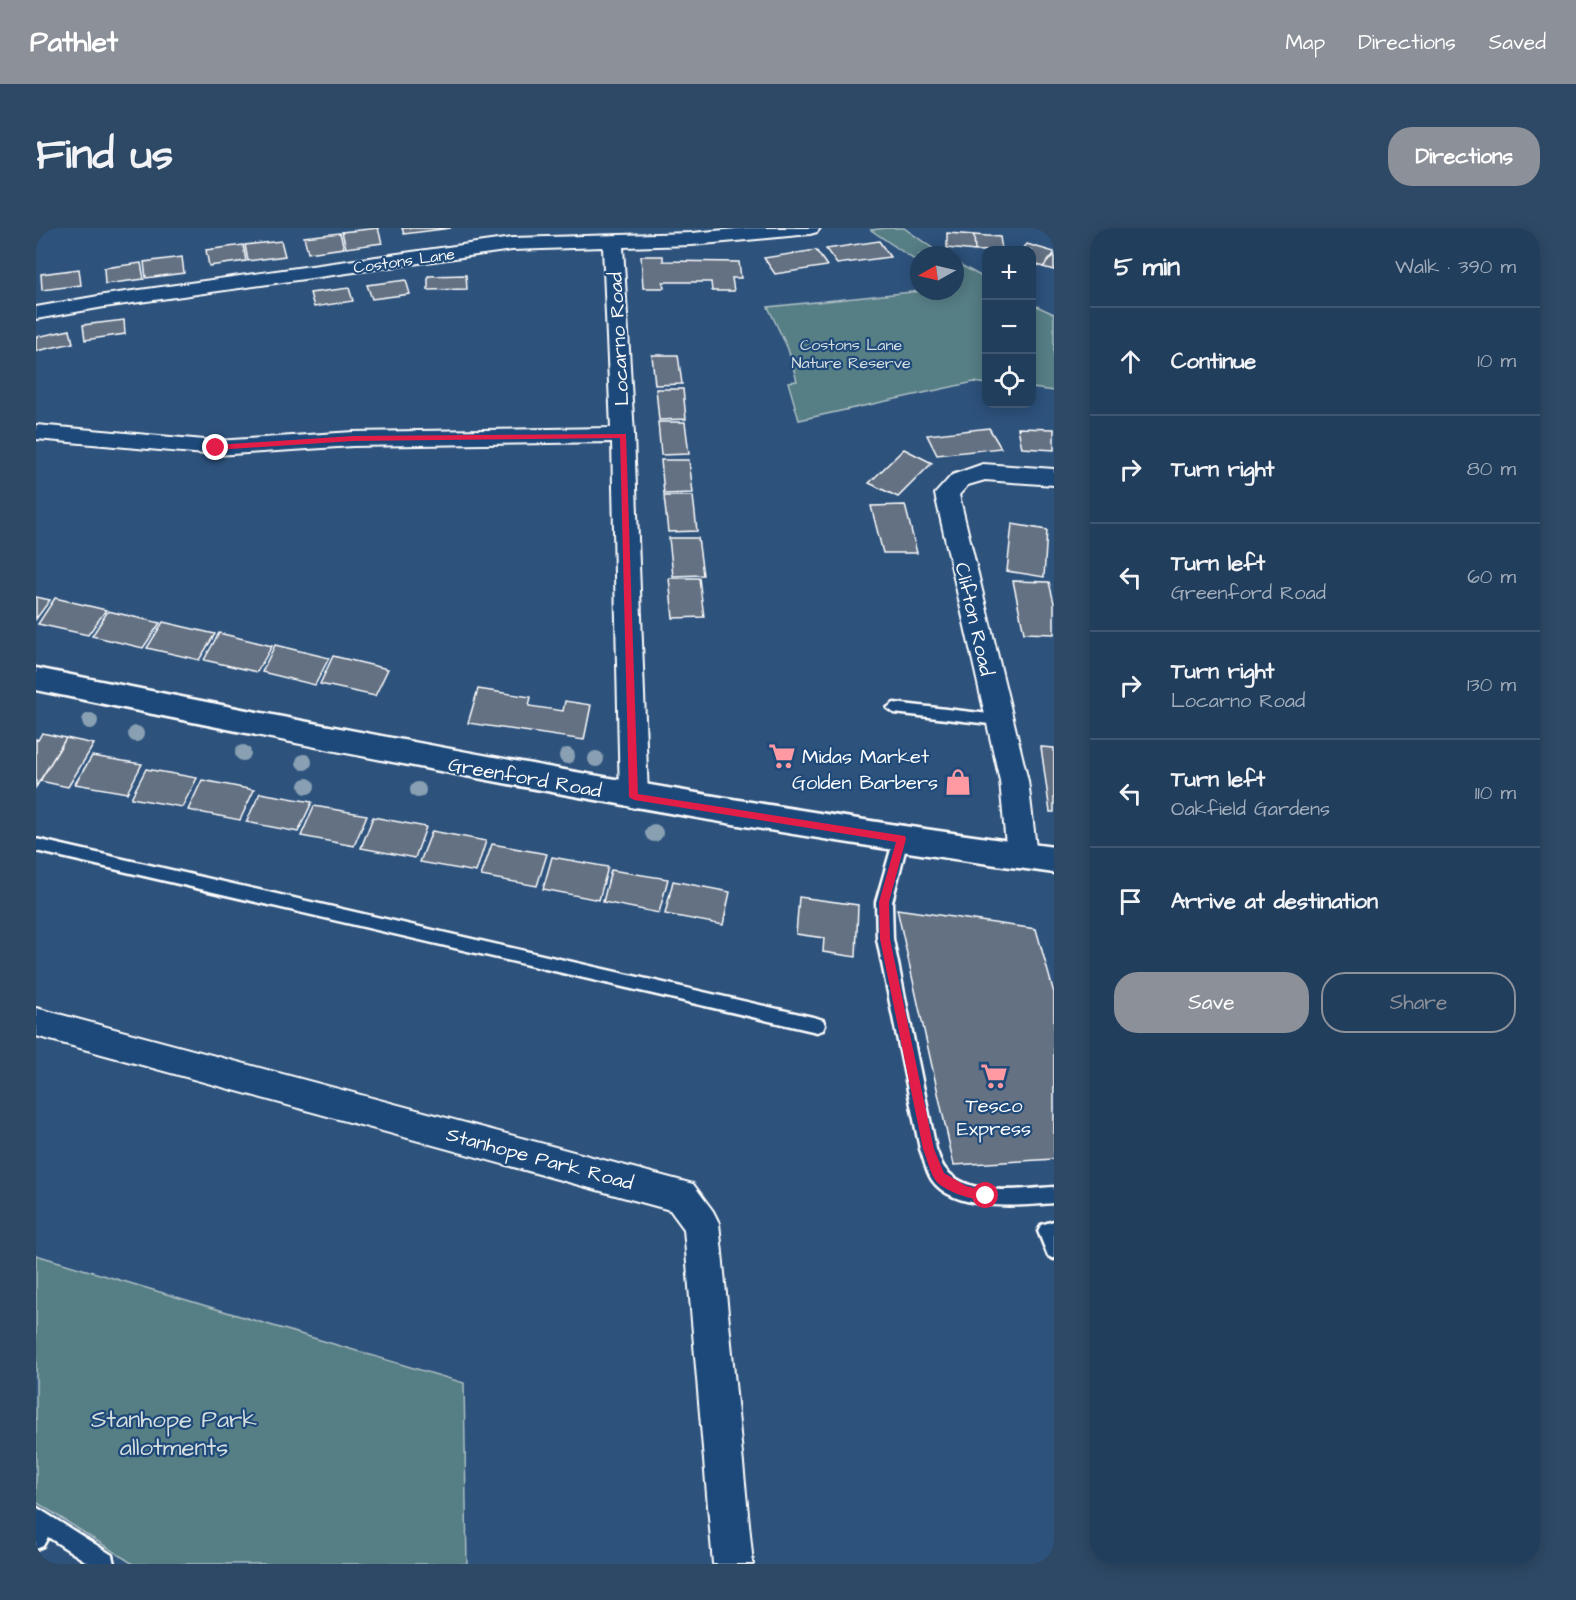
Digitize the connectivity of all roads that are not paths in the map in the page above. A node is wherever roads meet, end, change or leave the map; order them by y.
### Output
1 (810, 228) edge
2 (732, 232) edge
3 (613, 241) junction
4 (36, 313) edge
5 (36, 432) edge
6 (623, 435) junction
7 (1054, 477) edge
8 (36, 679) edge
9 (894, 708) dead end
10 (998, 720) junction
11 (634, 797) junction
12 (901, 839) junction
13 (36, 845) edge
14 (1022, 856) junction
15 (1054, 860) edge
16 (36, 1022) edge
17 (817, 1025) dead end
18 (1054, 1195) edge
19 (1054, 1230) edge
20 (1054, 1250) edge
21 (39, 1527) edge
22 (105, 1562) dead end
23 (733, 1564) edge

1 - 2 street, Costons Lane
2 - 3 street, Costons Lane
3 - 4 street, Costons Lane
3 - 6 street, Locarno Road
5 - 6 street
6 - 11 street, Locarno Road
7 - 10 street, Clifton Road
8 - 11 main road, Greenford Road
9 - 10 lane
10 - 14 street, Clifton Road
11 - 12 main road, Greenford Road
12 - 14 main road, Greenford Road
12 - 18 lane
13 - 17 lane
14 - 15 main road, Greenford Road
16 - 23 street, Stanhope Park Road
19 - 20 lane
21 - 22 lane

